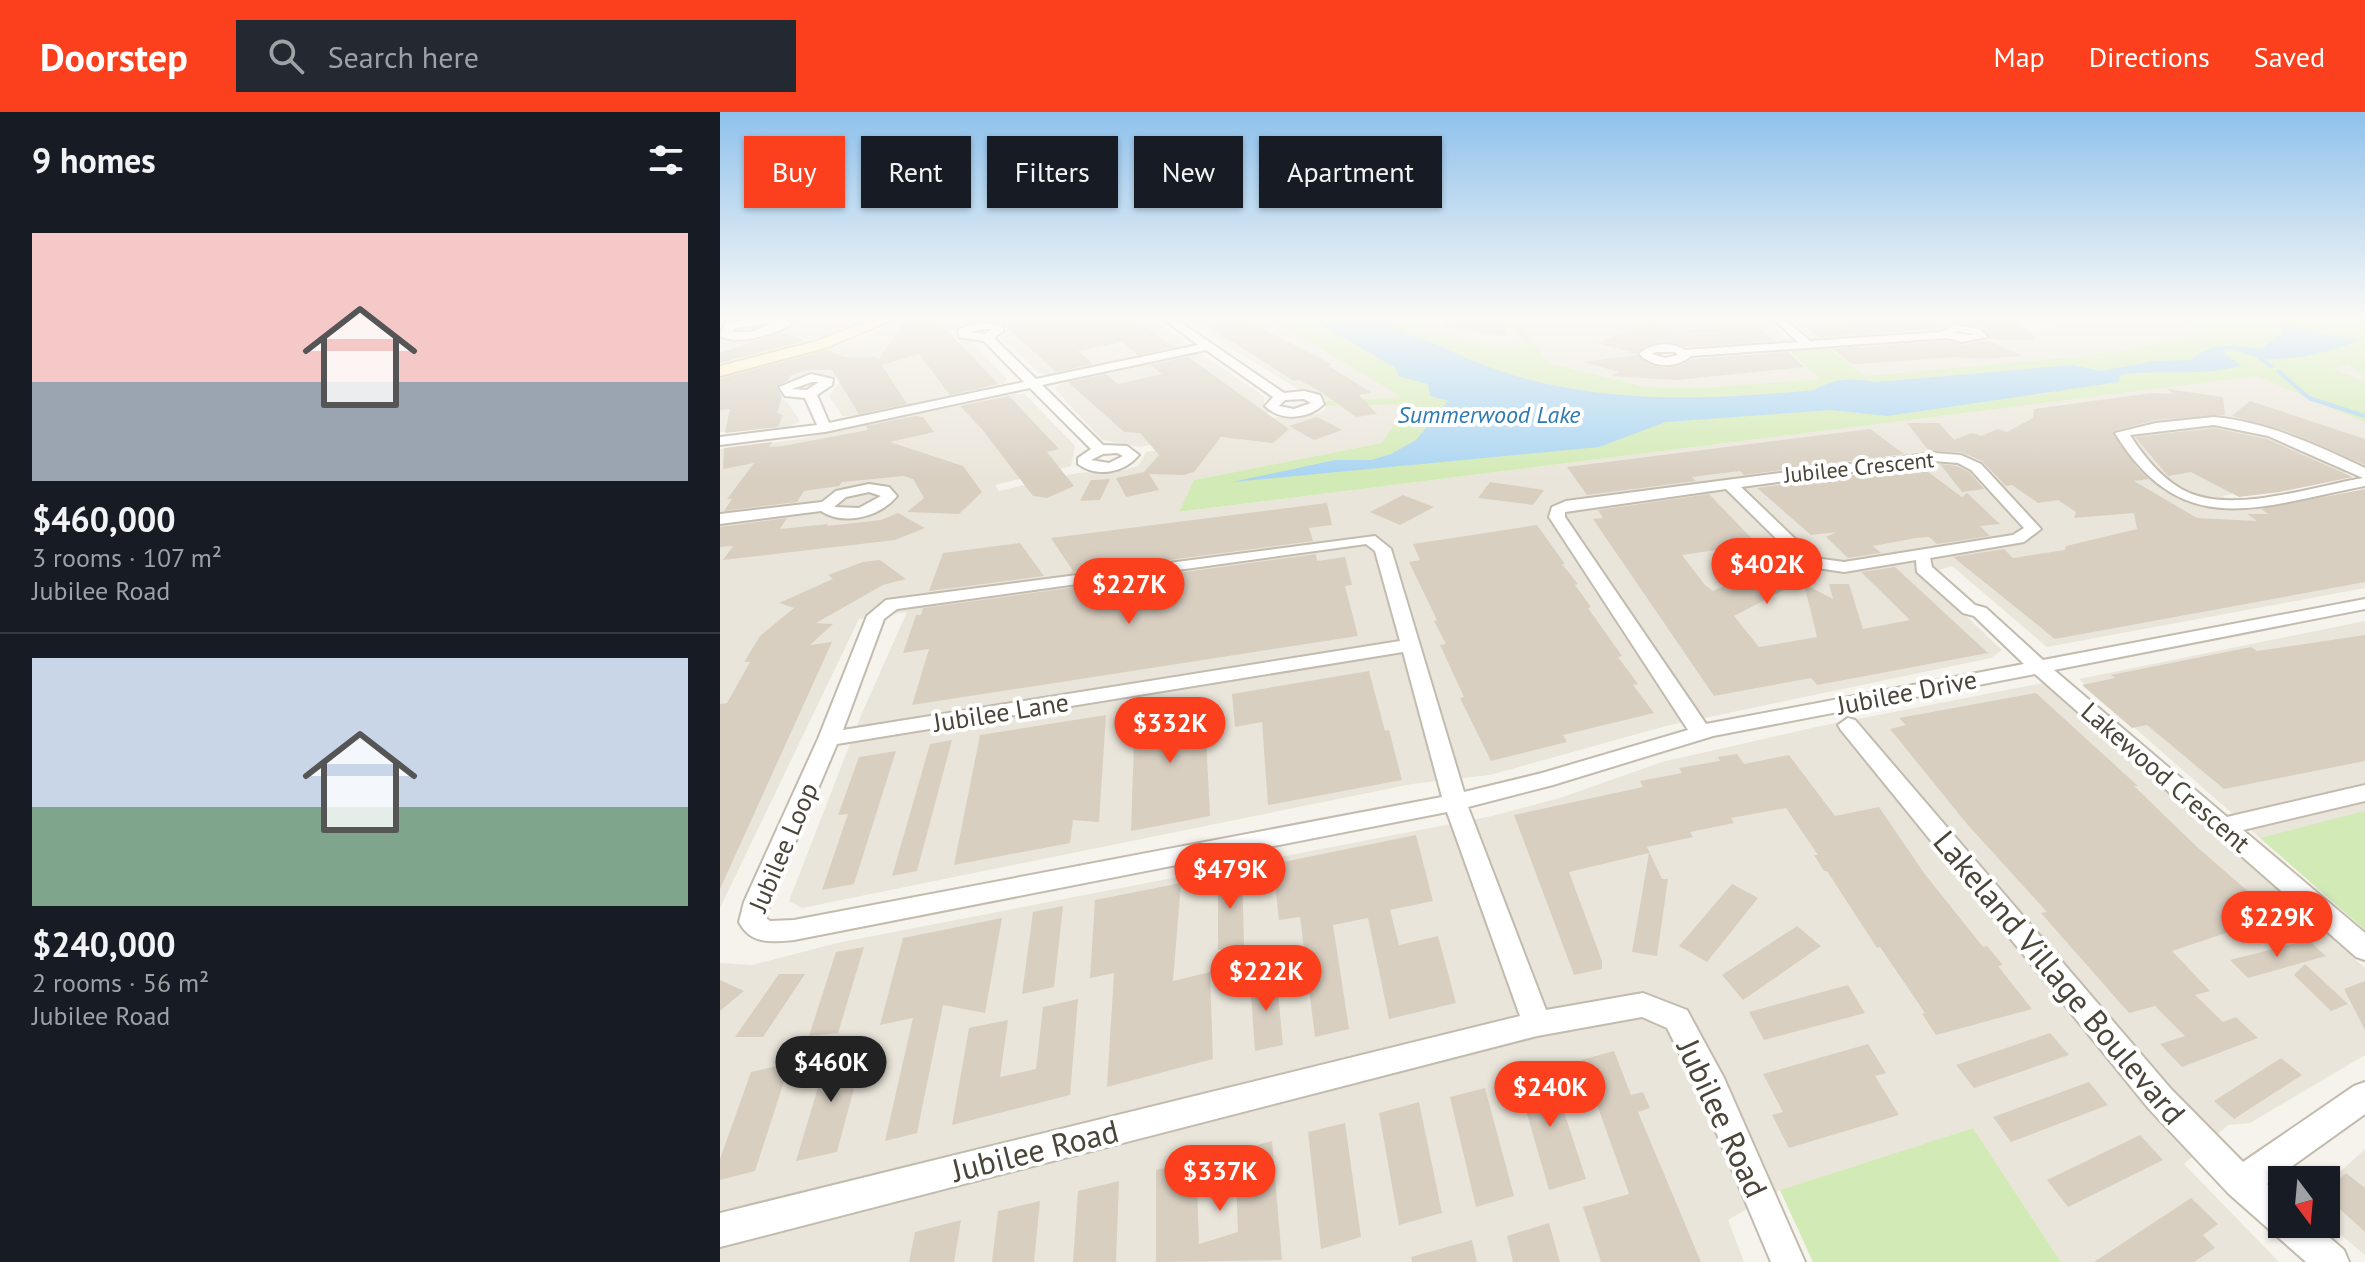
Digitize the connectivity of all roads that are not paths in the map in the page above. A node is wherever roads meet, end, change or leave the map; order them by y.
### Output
1 (1022, 372) edge
2 (1091, 372) edge
3 (1245, 372) edge
4 (1035, 384) junction
5 (810, 394) dead end
6 (1281, 397) dead end
7 (825, 428) junction
8 (720, 441) edge
9 (1100, 450) dead end
10 (2365, 474) edge
11 (2365, 482) edge
12 (1728, 483) junction
13 (826, 506) dead end
14 (720, 519) edge
15 (1920, 557) junction
16 (2365, 604) edge
17 (1411, 645) junction
18 (2039, 667) junction
19 (1848, 725) dead end
20 (1700, 732) junction
21 (829, 739) junction
22 (2365, 793) edge
23 (1455, 802) junction
24 (2224, 826) junction
25 (2365, 949) edge
26 (1537, 1024) junction
27 (2365, 1096) edge
28 (2241, 1183) junction
29 (2268, 1206) edge
30 (720, 1230) edge
31 (2304, 1238) edge
32 (1788, 1262) edge
33 (2332, 1262) edge

1 - 4 street
2 - 4 street
3 - 6 street
4 - 7 street
4 - 9 street
5 - 7 street
7 - 8 street
10 - 11 street
12 - 15 street, Jubilee Crescent
12 - 15 street, Jubilee Crescent
12 - 20 street, Jubilee Crescent
13 - 14 street
15 - 18 street
16 - 18 street, Jubilee Drive
17 - 21 street, Jubilee Lane
17 - 21 street, Jubilee Loop
17 - 23 street, Jubilee Loop
18 - 20 street, Jubilee Drive
18 - 24 street, Lakewood Crescent
19 - 28 street, Lakeland Village Boulevard
20 - 23 street, Jubilee Drive
21 - 23 street, Jubilee Loop
22 - 24 street
23 - 26 street
24 - 25 street, Lakewood Crescent
26 - 30 street, Jubilee Road
26 - 32 street, Jubilee Road
27 - 28 street
28 - 29 street, Lakeland Village Boulevard
31 - 33 street

